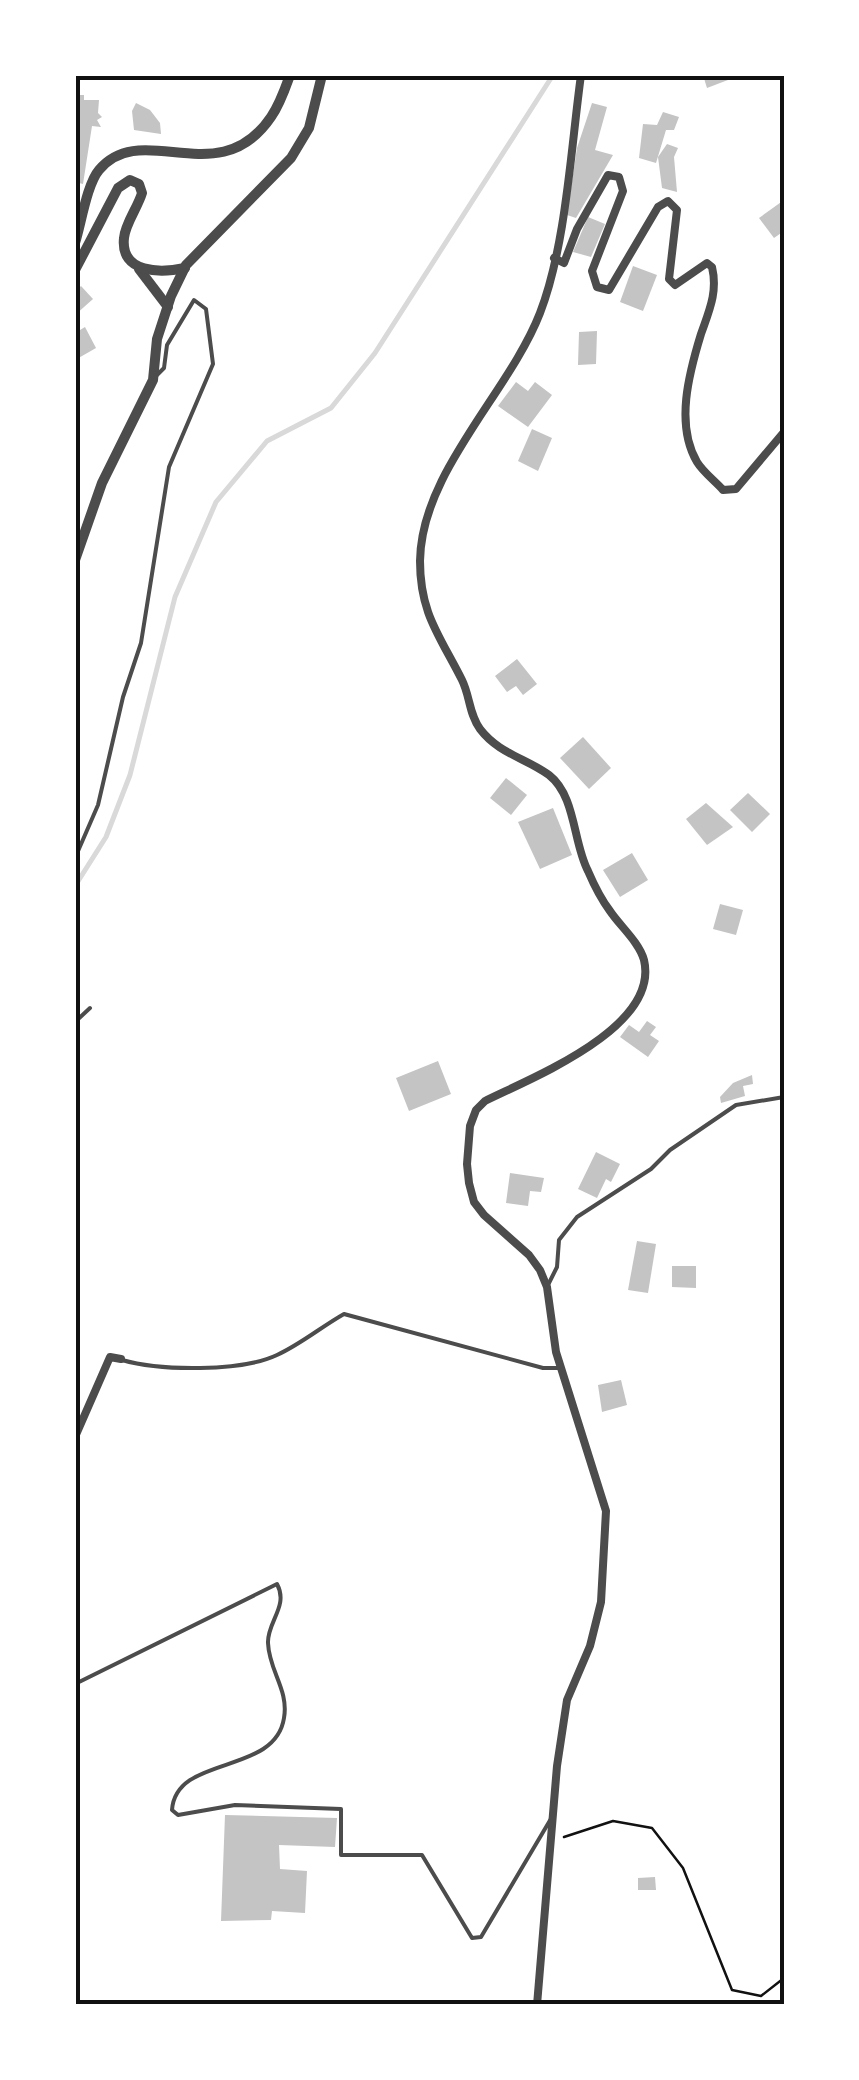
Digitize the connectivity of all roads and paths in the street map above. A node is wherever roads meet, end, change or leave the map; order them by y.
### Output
1 (290, 75) edge
2 (322, 75) edge
3 (581, 75) edge
4 (75, 243) edge
5 (554, 258) junction
6 (139, 268) junction
7 (185, 268) junction
8 (75, 270) edge
9 (168, 307) junction
10 (153, 380) junction
11 (784, 432) edge
12 (75, 560) edge
13 (75, 858) edge
14 (90, 1008) dead end
15 (75, 1022) edge
16 (784, 1098) edge
17 (547, 1287) junction
18 (120, 1360) joint
19 (561, 1368) junction
20 (75, 1436) edge
21 (75, 1684) edge
22 (554, 1815) junction
23 (553, 1840) junction
24 (784, 1978) edge
25 (537, 2005) edge

1 - 4 street
2 - 7 street
3 - 5 street
5 - 11 street
5 - 17 street
6 - 7 street
6 - 8 street
6 - 9 street
7 - 9 street
9 - 10 street
10 - 12 street
10 - 13 lane
14 - 15 lane
16 - 17 lane
17 - 19 street
18 - 19 lane
18 - 20 street
19 - 22 street
21 - 22 lane
22 - 23 street
23 - 24 path
23 - 25 street

